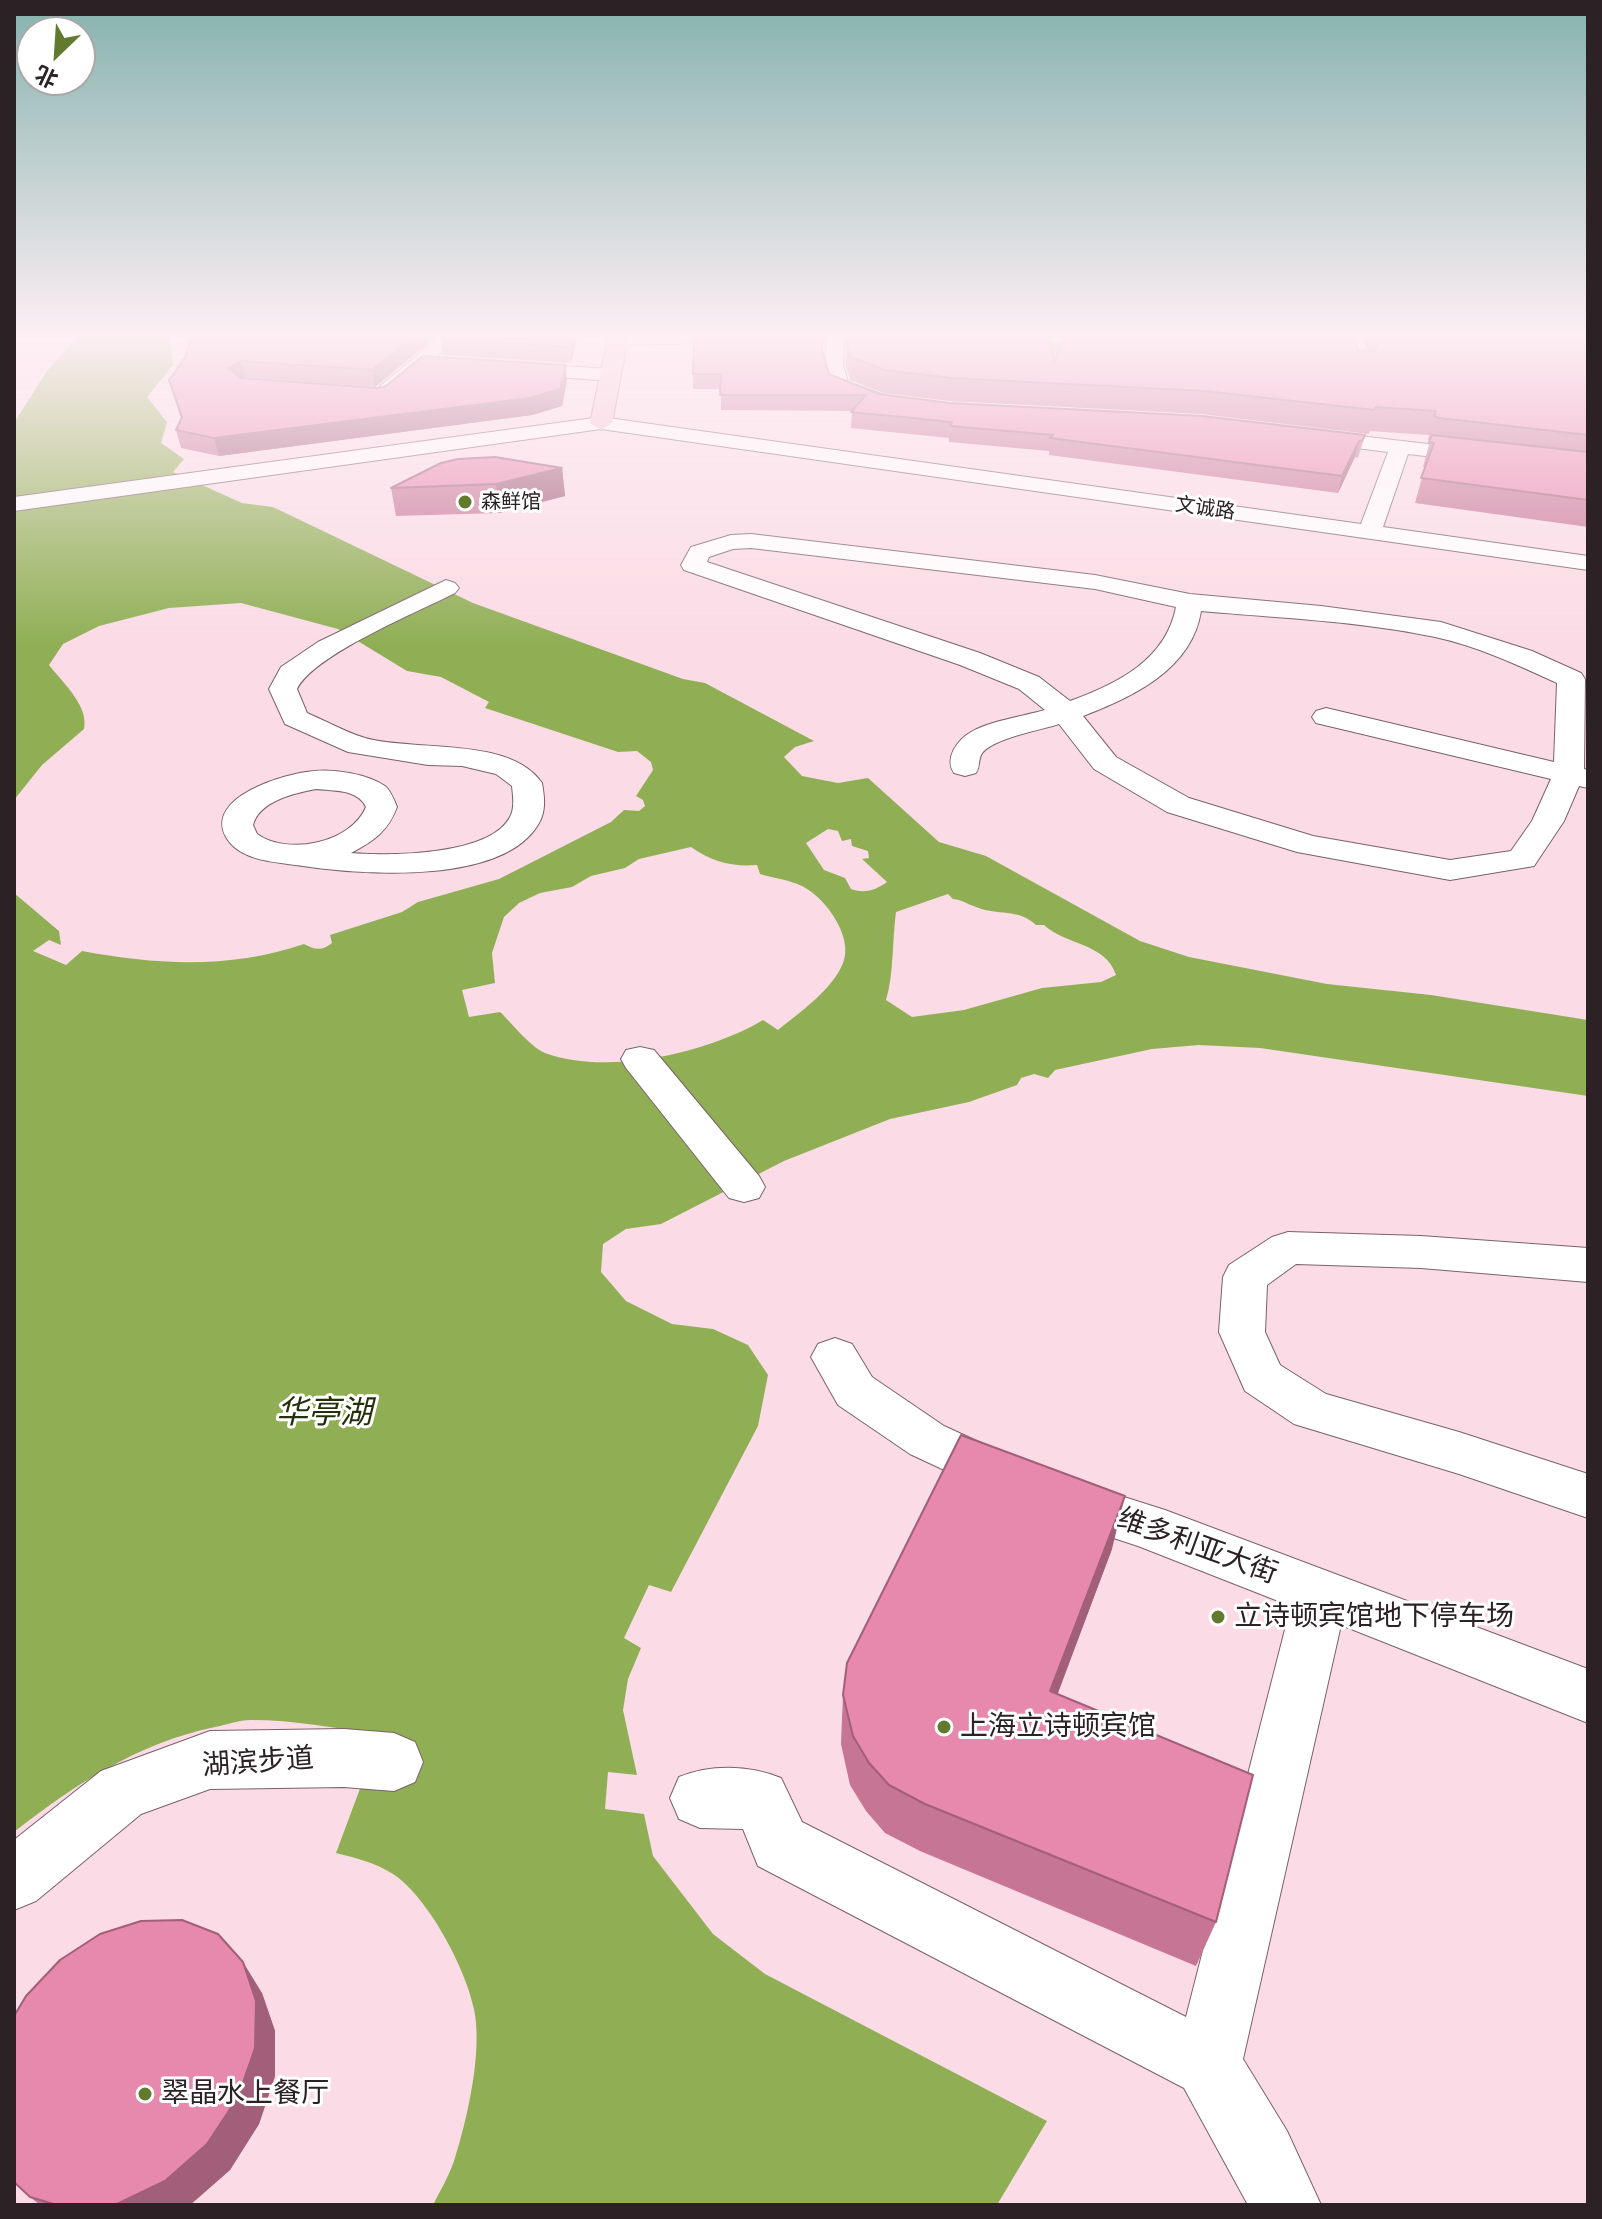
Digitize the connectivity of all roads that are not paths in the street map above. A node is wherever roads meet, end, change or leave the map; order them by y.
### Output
1 (504, 437) edge
2 (697, 437) edge
3 (1315, 437) edge
4 (1400, 447) junction
5 (1588, 469) edge
6 (14, 504) edge
7 (1370, 532) junction
8 (1588, 563) edge
9 (446, 588) dead end
10 (1190, 602) junction
11 (1579, 680) edge
12 (1064, 711) junction
13 (1326, 717) dead end
14 (965, 767) dead end
15 (1578, 777) edge
16 (287, 854) dead end
17 (640, 1059) dead end
18 (744, 1187) dead end
19 (1588, 1265) edge
20 (835, 1357) dead end
21 (1588, 1496) edge
22 (1321, 1593) junction
23 (1588, 1696) edge
24 (394, 1762) dead end
25 (700, 1798) dead end
26 (14, 1879) edge
27 (1208, 2064) junction
28 (1285, 2205) edge

1 - 6 street, 文诚路
2 - 7 street, 文诚路
3 - 4 street
4 - 5 street
4 - 7 street
7 - 8 street, 文诚路
9 - 16 street
10 - 11 street
10 - 12 street
10 - 12 street
11 - 15 street
12 - 14 street
12 - 15 street
13 - 15 street
17 - 18 street
19 - 21 street
20 - 22 street, 维多利亚大街
22 - 23 street, 维多利亚大街
22 - 27 street
24 - 26 street, 湖滨步道
25 - 27 street
27 - 28 street

